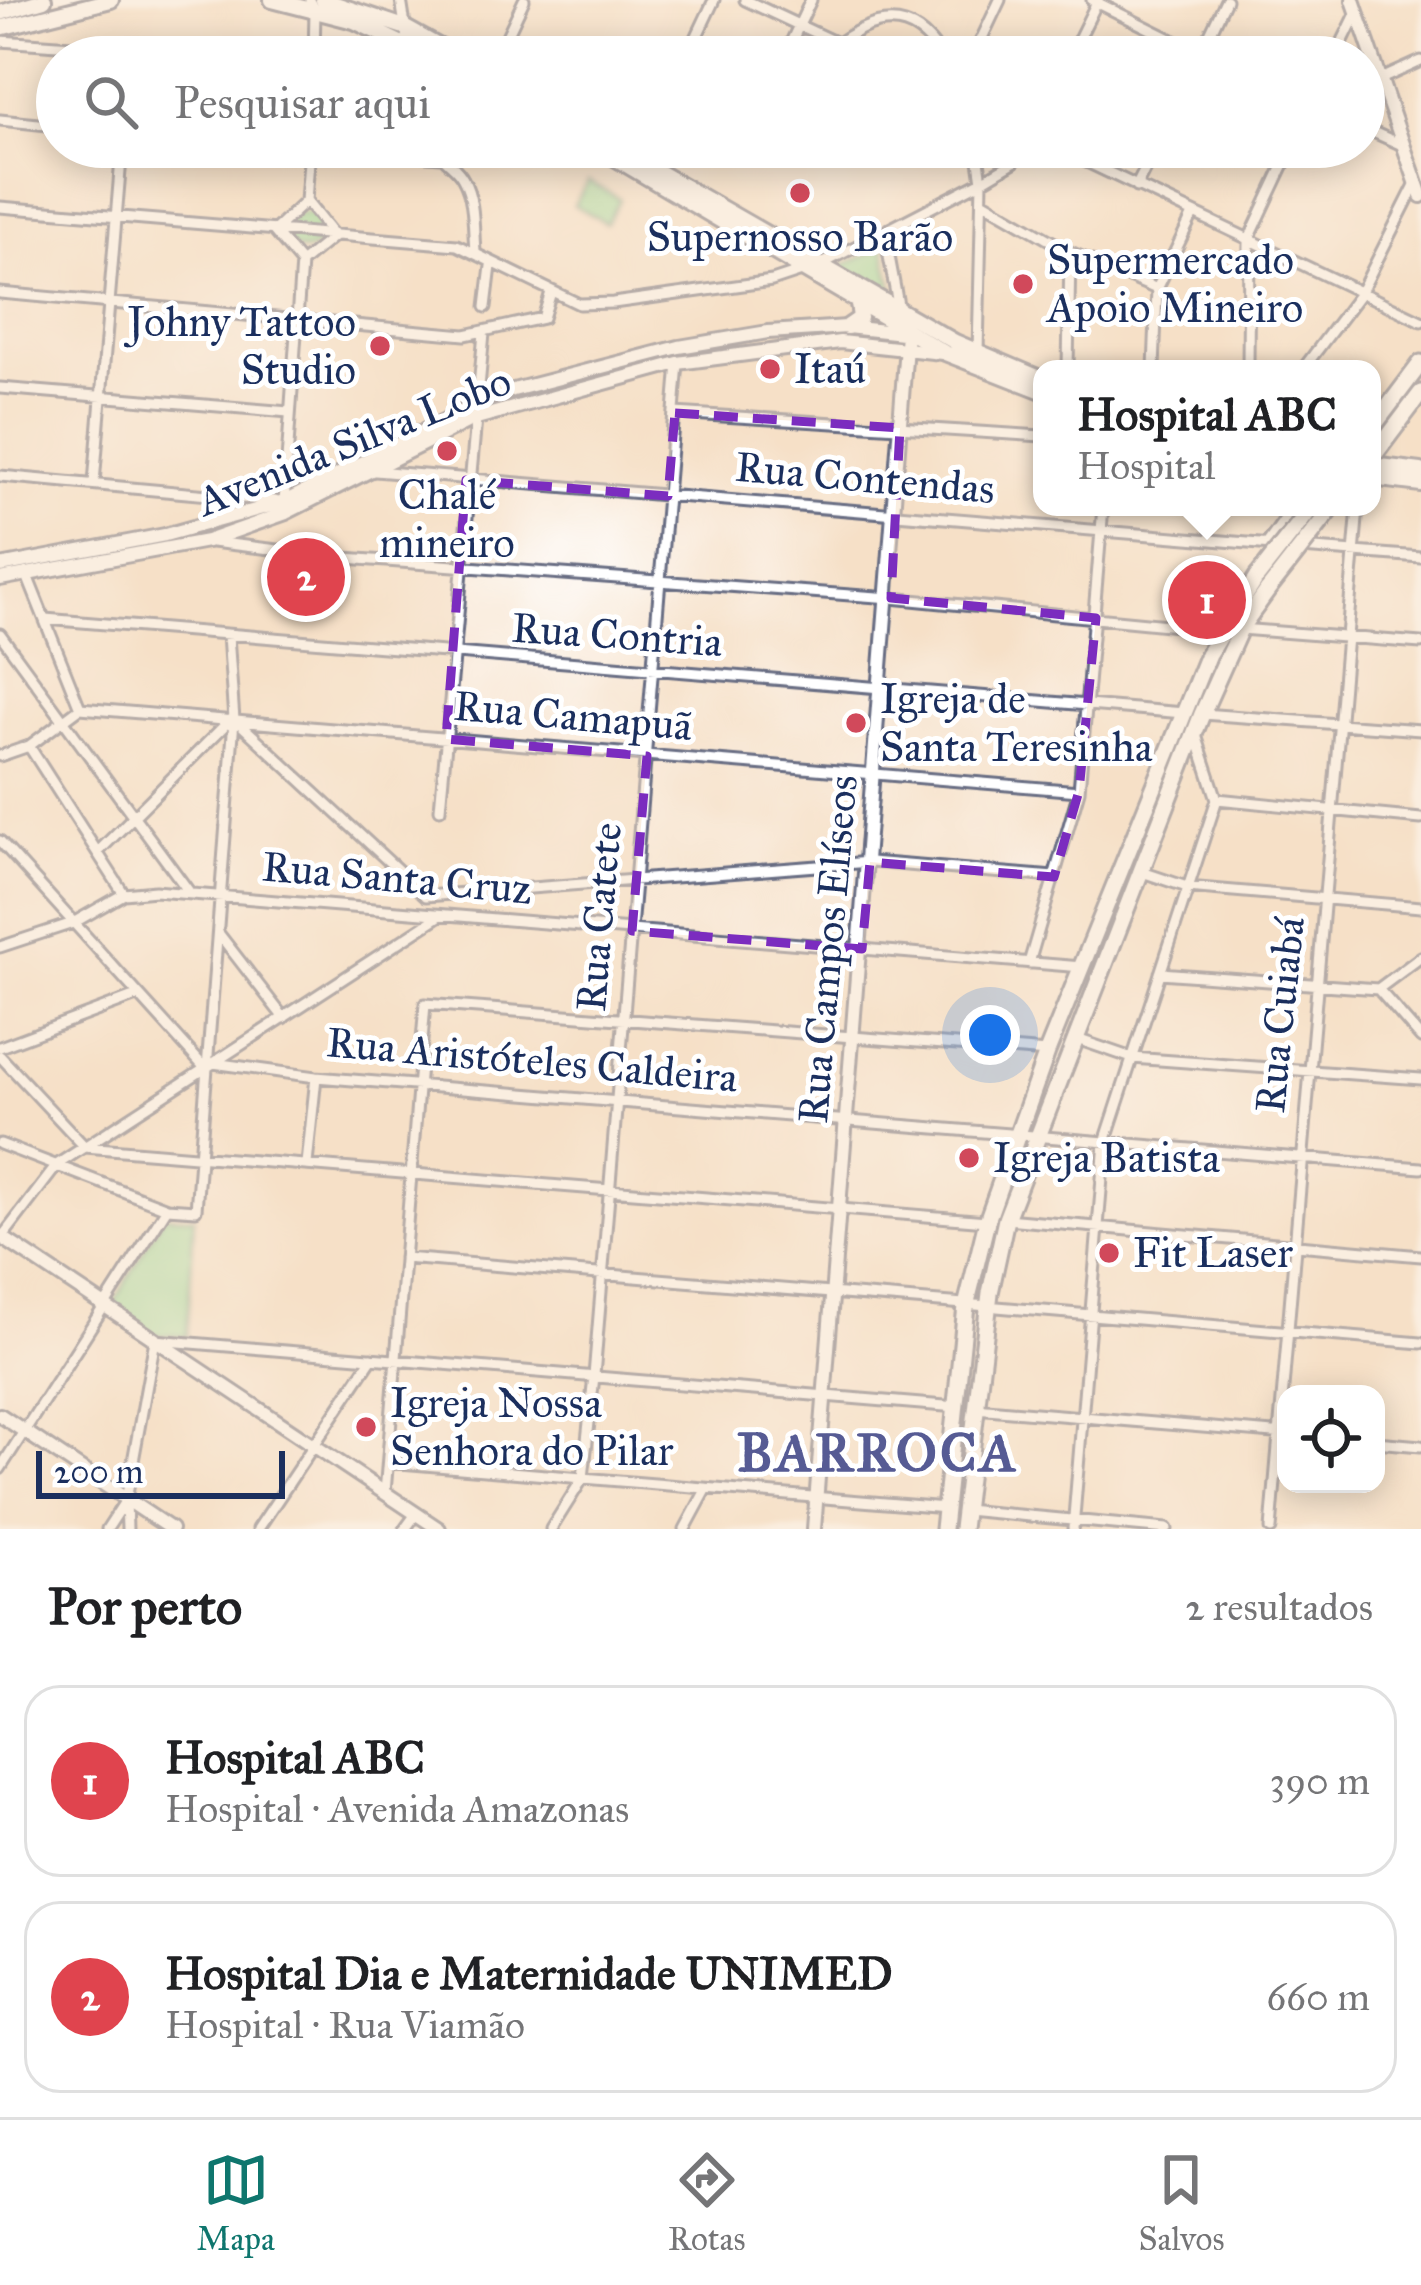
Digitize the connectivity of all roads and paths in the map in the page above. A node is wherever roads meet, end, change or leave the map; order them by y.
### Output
1 (44, 0) edge
2 (111, 0) edge
3 (272, 0) edge
4 (401, 0) edge
5 (524, 0) edge
6 (715, 0) edge
7 (746, 0) edge
8 (811, 0) edge
9 (1000, 0) edge
10 (1226, 0) edge
11 (1096, 1) edge
12 (316, 3) edge
13 (1355, 7) edge
14 (0, 13) edge
15 (799, 25) junction
16 (404, 27) junction
17 (0, 28) edge
18 (315, 36) edge
19 (379, 36) edge
20 (406, 36) edge
21 (420, 36) edge
22 (508, 36) edge
23 (697, 36) edge
24 (794, 36) edge
25 (822, 36) edge
26 (846, 36) edge
27 (926, 36) edge
28 (983, 36) edge
29 (1080, 36) edge
30 (1163, 36) edge
31 (1211, 36) edge
32 (1343, 36) edge
33 (1365, 36) edge
34 (0, 41) edge
35 (36, 45) edge
36 (1421, 61) edge
37 (1385, 77) edge
38 (1385, 92) edge
39 (0, 120) edge
40 (36, 124) edge
41 (1385, 137) edge
42 (1402, 145) junction
43 (120, 168) edge
44 (307, 168) edge
45 (456, 168) edge
46 (631, 168) edge
47 (663, 168) edge
48 (980, 168) edge
49 (1004, 168) edge
50 (1096, 168) edge
51 (1146, 168) edge
52 (1282, 168) edge
53 (982, 181) junction
54 (1136, 188) junction
55 (1419, 189) edge
56 (306, 201) junction
57 (982, 201) junction
58 (0, 207) edge
59 (1193, 214) junction
60 (115, 219) junction
61 (274, 231) junction
62 (885, 235) junction
63 (334, 236) junction
64 (1249, 239) junction
65 (475, 251) junction
66 (1070, 252) junction
67 (301, 263) junction
68 (820, 265) junction
69 (491, 266) junction
70 (803, 271) junction
71 (1157, 289) junction
72 (551, 292) junction
73 (1361, 292) junction
74 (0, 293) edge
75 (108, 300) junction
76 (858, 303) junction
77 (486, 307) dead end
78 (898, 310) junction
79 (875, 312) junction
80 (1421, 320) edge
81 (298, 322) junction
82 (848, 327) junction
83 (484, 333) junction
84 (907, 339) junction
85 (950, 348) junction
86 (978, 352) junction
87 (1067, 360) edge
88 (1154, 360) edge
89 (1249, 360) edge
90 (1310, 360) edge
91 (678, 363) junction
92 (1421, 363) edge
93 (1033, 375) edge
94 (1033, 387) edge
95 (0, 388) edge
96 (1421, 393) edge
97 (103, 396) junction
98 (473, 404) junction
99 (290, 412) junction
100 (675, 413) junction
101 (1381, 416) edge
102 (472, 419) junction
103 (900, 428) junction
104 (1033, 435) edge
105 (1381, 449) edge
106 (1381, 463) edge
107 (375, 471) junction
108 (1421, 471) edge
109 (0, 476) edge
110 (1381, 479) edge
111 (466, 480) junction
112 (94, 483) junction
113 (1421, 484) edge
114 (668, 496) junction
115 (285, 508) junction
116 (894, 510) junction
117 (1102, 516) edge
118 (1287, 516) edge
119 (1306, 516) edge
120 (1326, 516) edge
121 (1357, 516) edge
122 (1101, 532) junction
123 (206, 541) junction
124 (1267, 544) junction
125 (1353, 552) junction
126 (1421, 557) edge
127 (0, 566) edge
128 (459, 568) junction
129 (26, 573) junction
130 (0, 579) edge
131 (660, 584) junction
132 (1262, 584) junction
133 (891, 598) junction
134 (1096, 617) junction
135 (45, 619) junction
136 (1240, 629) junction
137 (1219, 630) junction
138 (0, 634) edge
139 (228, 635) junction
140 (1347, 638) junction
141 (1421, 643) edge
142 (16, 656) junction
143 (452, 656) junction
144 (0, 661) edge
145 (652, 671) junction
146 (883, 688) junction
147 (1088, 706) junction
148 (80, 708) junction
149 (1184, 713) junction
150 (1202, 714) junction
151 (66, 720) junction
152 (234, 720) junction
153 (1340, 724) junction
154 (1421, 730) edge
155 (1195, 732) junction
156 (446, 739) junction
157 (29, 746) junction
158 (647, 756) junction
159 (0, 757) edge
160 (877, 772) junction
161 (1079, 791) junction
162 (1216, 799) junction
163 (440, 809) dead end
164 (1332, 811) junction
165 (134, 814) junction
166 (1421, 819) edge
167 (2, 846) edge
168 (99, 851) junction
169 (870, 862) junction
170 (1141, 872) junction
171 (1054, 877) junction
172 (637, 878) junction
173 (1187, 887) junction
174 (190, 893) junction
175 (124, 894) junction
176 (224, 896) junction
177 (1325, 898) junction
178 (1421, 907) edge
179 (442, 914) junction
180 (73, 922) junction
181 (632, 931) junction
182 (219, 934) junction
183 (0, 947) edge
184 (862, 949) junction
185 (1421, 957) edge
186 (1029, 963) junction
187 (1082, 968) junction
188 (1160, 973) junction
189 (1315, 985) junction
190 (1378, 988) junction
191 (139, 995) junction
192 (623, 1017) junction
193 (284, 1018) junction
194 (853, 1034) junction
195 (1074, 1038) junction
196 (1421, 1038) edge
197 (0, 1047) edge
198 (1047, 1052) junction
199 (0, 1056) edge
200 (1132, 1058) junction
201 (208, 1065) junction
202 (1306, 1069) junction
203 (316, 1077) junction
204 (1421, 1079) edge
205 (418, 1085) junction
206 (616, 1099) junction
207 (847, 1120) junction
208 (1016, 1133) junction
209 (1036, 1135) junction
210 (1105, 1142) junction
211 (0, 1144) edge
212 (85, 1147) junction
213 (200, 1153) junction
214 (1299, 1156) junction
215 (58, 1164) junction
216 (307, 1164) junction
217 (1421, 1168) edge
218 (411, 1171) junction
219 (608, 1189) junction
220 (839, 1205) junction
221 (167, 1208) junction
222 (1006, 1219) junction
223 (987, 1220) junction
224 (1097, 1230) junction
225 (1, 1238) edge
226 (1294, 1246) junction
227 (1421, 1256) edge
228 (404, 1258) junction
229 (602, 1278) junction
230 (832, 1293) junction
231 (966, 1306) junction
232 (993, 1306) junction
233 (106, 1307) junction
234 (1087, 1317) junction
235 (1285, 1333) junction
236 (155, 1340) junction
237 (1421, 1343) edge
238 (396, 1357) junction
239 (372, 1358) junction
240 (595, 1376) junction
241 (1283, 1385) edge
242 (825, 1396) junction
243 (966, 1407) junction
244 (1081, 1414) junction
245 (0, 1415) edge
246 (25, 1431) junction
247 (1277, 1434) edge
248 (1385, 1443) edge
249 (1421, 1446) edge
250 (316, 1448) junction
251 (388, 1462) junction
252 (0, 1469) edge
253 (1277, 1477) edge
254 (584, 1478) junction
255 (706, 1490) junction
256 (385, 1493) junction
257 (816, 1499) junction
258 (126, 1500) junction
259 (946, 1508) junction
260 (964, 1510) junction
261 (416, 1514) junction
262 (1073, 1525) edge
263 (107, 1529) edge
264 (127, 1529) edge
265 (171, 1529) edge
266 (258, 1529) edge
267 (405, 1529) edge
268 (440, 1529) edge
269 (551, 1529) edge
270 (686, 1529) edge
271 (814, 1529) edge
272 (944, 1529) edge
273 (962, 1529) edge
274 (1168, 1529) edge
275 (1271, 1529) edge

1 - 14 main road
2 - 17 main road
3 - 12 main road
4 - 16 street
5 - 22 street
6 - 23 street
7 - 15 street
8 - 15 street
9 - 28 street
10 - 31 street
11 - 29 street
11 - 30 street
12 - 16 main road
12 - 18 street
12 - 19 main road
13 - 32 street
13 - 33 street
15 - 24 street
15 - 25 street
16 - 20 street
16 - 21 main road
26 - 27 street
34 - 35 street
36 - 37 street
38 - 42 street
39 - 40 street
41 - 42 street
42 - 55 street
43 - 60 street
44 - 56 street
45 - 65 street
46 - 70 main road
47 - 68 main road
48 - 53 street
49 - 53 street
50 - 54 street
51 - 54 street
52 - 64 street
53 - 57 street
53 - 62 street
54 - 59 street
55 - 73 street
56 - 61 street
56 - 63 street
57 - 66 street
57 - 86 street
58 - 60 street
59 - 64 street
59 - 71 street
60 - 61 street
60 - 75 street
61 - 63 street
61 - 67 street
62 - 68 street
62 - 78 street
63 - 65 street
63 - 67 street
64 - 73 street
64 - 89 street
65 - 69 street
66 - 71 street
66 - 87 street
67 - 81 street
68 - 70 street
68 - 78 main road
69 - 72 street
69 - 77 street
70 - 72 street
70 - 76 main road
71 - 88 street
72 - 83 street
73 - 80 street
73 - 90 street
74 - 75 street
75 - 81 street
75 - 97 street
76 - 79 main road
76 - 82 main road
78 - 79 main road
78 - 85 main road
79 - 84 main road
81 - 83 street
81 - 99 street
82 - 84 street, Avenida Silva Lobo
82 - 98 street, Avenida Silva Lobo
83 - 98 street
84 - 85 main road, Avenida Silva Lobo
84 - 91 street, Avenida Silva Lobo
84 - 103 street, Rua Campos Elíseos
85 - 86 main road, Avenida Silva Lobo
85 - 94 main road, Avenida Silva Lobo
86 - 93 main road, Avenida Silva Lobo
91 - 100 street, Rua Catete
91 - 102 street, Avenida Silva Lobo
92 - 101 main road
95 - 97 street
96 - 105 main road
97 - 99 street
97 - 112 street
98 - 102 street
98 - 115 street, Avenida Silva Lobo
99 - 115 street
100 - 103 street
100 - 114 street, Rua Catete
102 - 107 street, Avenida Silva Lobo
102 - 111 street
103 - 104 street
103 - 116 street, Rua Campos Elíseos
106 - 108 main road
107 - 111 street, Rua Contendas
107 - 115 street, Avenida Silva Lobo
109 - 112 street
110 - 113 main road
111 - 114 street, Rua Contendas
111 - 128 street
112 - 115 street
114 - 116 street, Rua Contendas
114 - 131 street, Rua Catete
115 - 123 street, Avenida Silva Lobo
115 - 127 street, Avenida Silva Lobo
116 - 122 street, Rua Contendas
116 - 133 street, Rua Campos Elíseos
117 - 122 street
118 - 124 street
119 - 132 main road, bridge
120 - 132 main road, bridge
121 - 125 street, Rua Cuiabá
122 - 124 street, Rua Contendas
122 - 134 street
123 - 128 street
123 - 129 street, Avenida Silva Lobo
124 - 125 street, Rua Contendas
125 - 126 street, Rua Contendas
125 - 140 street, Rua Cuiabá
128 - 131 street
128 - 143 street
129 - 130 street, Avenida Silva Lobo
129 - 135 street
131 - 133 street
131 - 145 street, Rua Catete
132 - 136 main road
132 - 137 main road
133 - 134 street
133 - 146 street, Rua Campos Elíseos
134 - 137 street
134 - 147 street
135 - 139 street, Rua Contria
135 - 148 street
136 - 140 street
136 - 150 main road
137 - 149 main road
138 - 142 street
139 - 143 street, Rua Contria
139 - 152 street
140 - 141 street
140 - 153 street, Rua Cuiabá
142 - 144 street
142 - 151 street
143 - 145 street, Rua Contria
143 - 156 street
145 - 146 street, Rua Contria
145 - 158 street, Rua Catete
146 - 147 street, Rua Contria
146 - 160 street, Rua Campos Elíseos
147 - 149 street, Rua Contria
147 - 161 street
148 - 151 street
148 - 152 street, Rua Camapuã
149 - 187 main road
150 - 153 street
150 - 155 main road
151 - 157 street
151 - 165 street
152 - 156 street, Rua Camapuã
152 - 165 street
152 - 172 street
152 - 176 street
153 - 154 street
153 - 164 street, Rua Cuiabá
155 - 162 street
155 - 170 main road
156 - 158 street, Rua Camapuã
156 - 163 street
157 - 159 street
157 - 168 street
158 - 160 street, Rua Camapuã
158 - 172 street, Rua Catete
160 - 161 street, Rua Camapuã
160 - 169 street, Rua Campos Elíseos
161 - 171 street
162 - 164 street
162 - 173 street
164 - 166 street
164 - 177 street, Rua Cuiabá
165 - 168 street
165 - 174 street
167 - 180 street
168 - 175 street
169 - 171 street
169 - 172 street
169 - 184 street, Rua Campos Elíseos
170 - 173 street
170 - 195 main road
171 - 186 street
172 - 181 street, Rua Catete
173 - 177 street
173 - 188 street
174 - 175 street, Rua Santa Cruz
174 - 176 street, Rua Santa Cruz
175 - 180 street, Rua Santa Cruz
176 - 179 street, Rua Santa Cruz
176 - 182 street
177 - 178 street
177 - 189 street, Rua Cuiabá
179 - 181 street, Rua Santa Cruz
179 - 193 street
180 - 183 street, Rua Santa Cruz
180 - 191 street
181 - 184 street, Rua Santa Cruz
181 - 192 street, Rua Catete
182 - 193 street
182 - 201 street
184 - 186 street, Rua Santa Cruz
184 - 194 street, Rua Campos Elíseos
185 - 190 street
186 - 187 street, Rua Santa Cruz
187 - 198 main road
188 - 189 street
188 - 200 street
189 - 190 street
189 - 202 street, Rua Cuiabá
190 - 196 street
191 - 197 street
191 - 201 street
192 - 194 street
192 - 205 street
192 - 206 street, Rua Catete
193 - 201 street
194 - 198 street
194 - 207 street, Rua Campos Elíseos
195 - 200 street
195 - 209 main road
198 - 208 main road
199 - 212 street
200 - 202 street
200 - 210 street
201 - 203 street, Rua Aristóteles Caldeira
201 - 212 street
201 - 213 street
202 - 204 street
202 - 214 street, Rua Cuiabá
203 - 205 street, Rua Aristóteles Caldeira
203 - 216 street
205 - 206 street, Rua Aristóteles Caldeira
205 - 218 street
206 - 207 street, Rua Aristóteles Caldeira
206 - 219 street, Rua Catete
207 - 208 street, Rua Aristóteles Caldeira
207 - 220 street, Rua Campos Elíseos
208 - 209 street, Rua Aristóteles Caldeira
208 - 223 main road
209 - 210 street, Rua Aristóteles Caldeira
209 - 222 main road
210 - 214 street, Rua Aristóteles Caldeira
210 - 224 street
211 - 215 street
212 - 213 street
212 - 215 street
213 - 216 street
213 - 221 street
214 - 217 street, Rua Aristóteles Caldeira
214 - 226 street, Rua Cuiabá
215 - 221 street
215 - 225 street
216 - 218 street
218 - 219 street
218 - 228 street
219 - 220 street
219 - 229 street, Rua Catete
220 - 223 street
220 - 230 street, Rua Campos Elíseos
221 - 233 street
222 - 224 street
222 - 232 main road
223 - 231 main road
224 - 226 street
224 - 234 street
225 - 233 street
226 - 227 street
226 - 235 street, Rua Cuiabá
228 - 229 street
228 - 238 street
229 - 230 street
229 - 240 street, Rua Catete
230 - 231 street
230 - 242 street, Rua Campos Elíseos
231 - 232 street
231 - 243 main road
232 - 234 street
232 - 243 main road
233 - 236 street
233 - 246 street
234 - 235 street
234 - 244 street
235 - 237 street
235 - 241 street, Rua Cuiabá
236 - 239 street
236 - 250 street
236 - 258 street
238 - 239 street
238 - 240 street
238 - 251 street
239 - 250 street
240 - 242 street
240 - 254 street, Rua Catete
242 - 243 street
242 - 257 street, Rua Campos Elíseos
243 - 244 street
243 - 259 main road
243 - 260 main road
244 - 247 street
244 - 262 street
245 - 246 street
246 - 252 street
246 - 258 street
248 - 249 street
250 - 256 street
250 - 266 street
251 - 254 street
251 - 256 street
253 - 275 street, Rua Cuiabá
254 - 255 street
254 - 269 street
255 - 257 street
255 - 270 street
256 - 261 street
257 - 259 street
257 - 271 street, Rua Campos Elíseos
258 - 263 street
258 - 264 street
258 - 265 street
259 - 272 main road
260 - 262 street
260 - 273 main road
261 - 267 street
261 - 268 street
262 - 274 street

